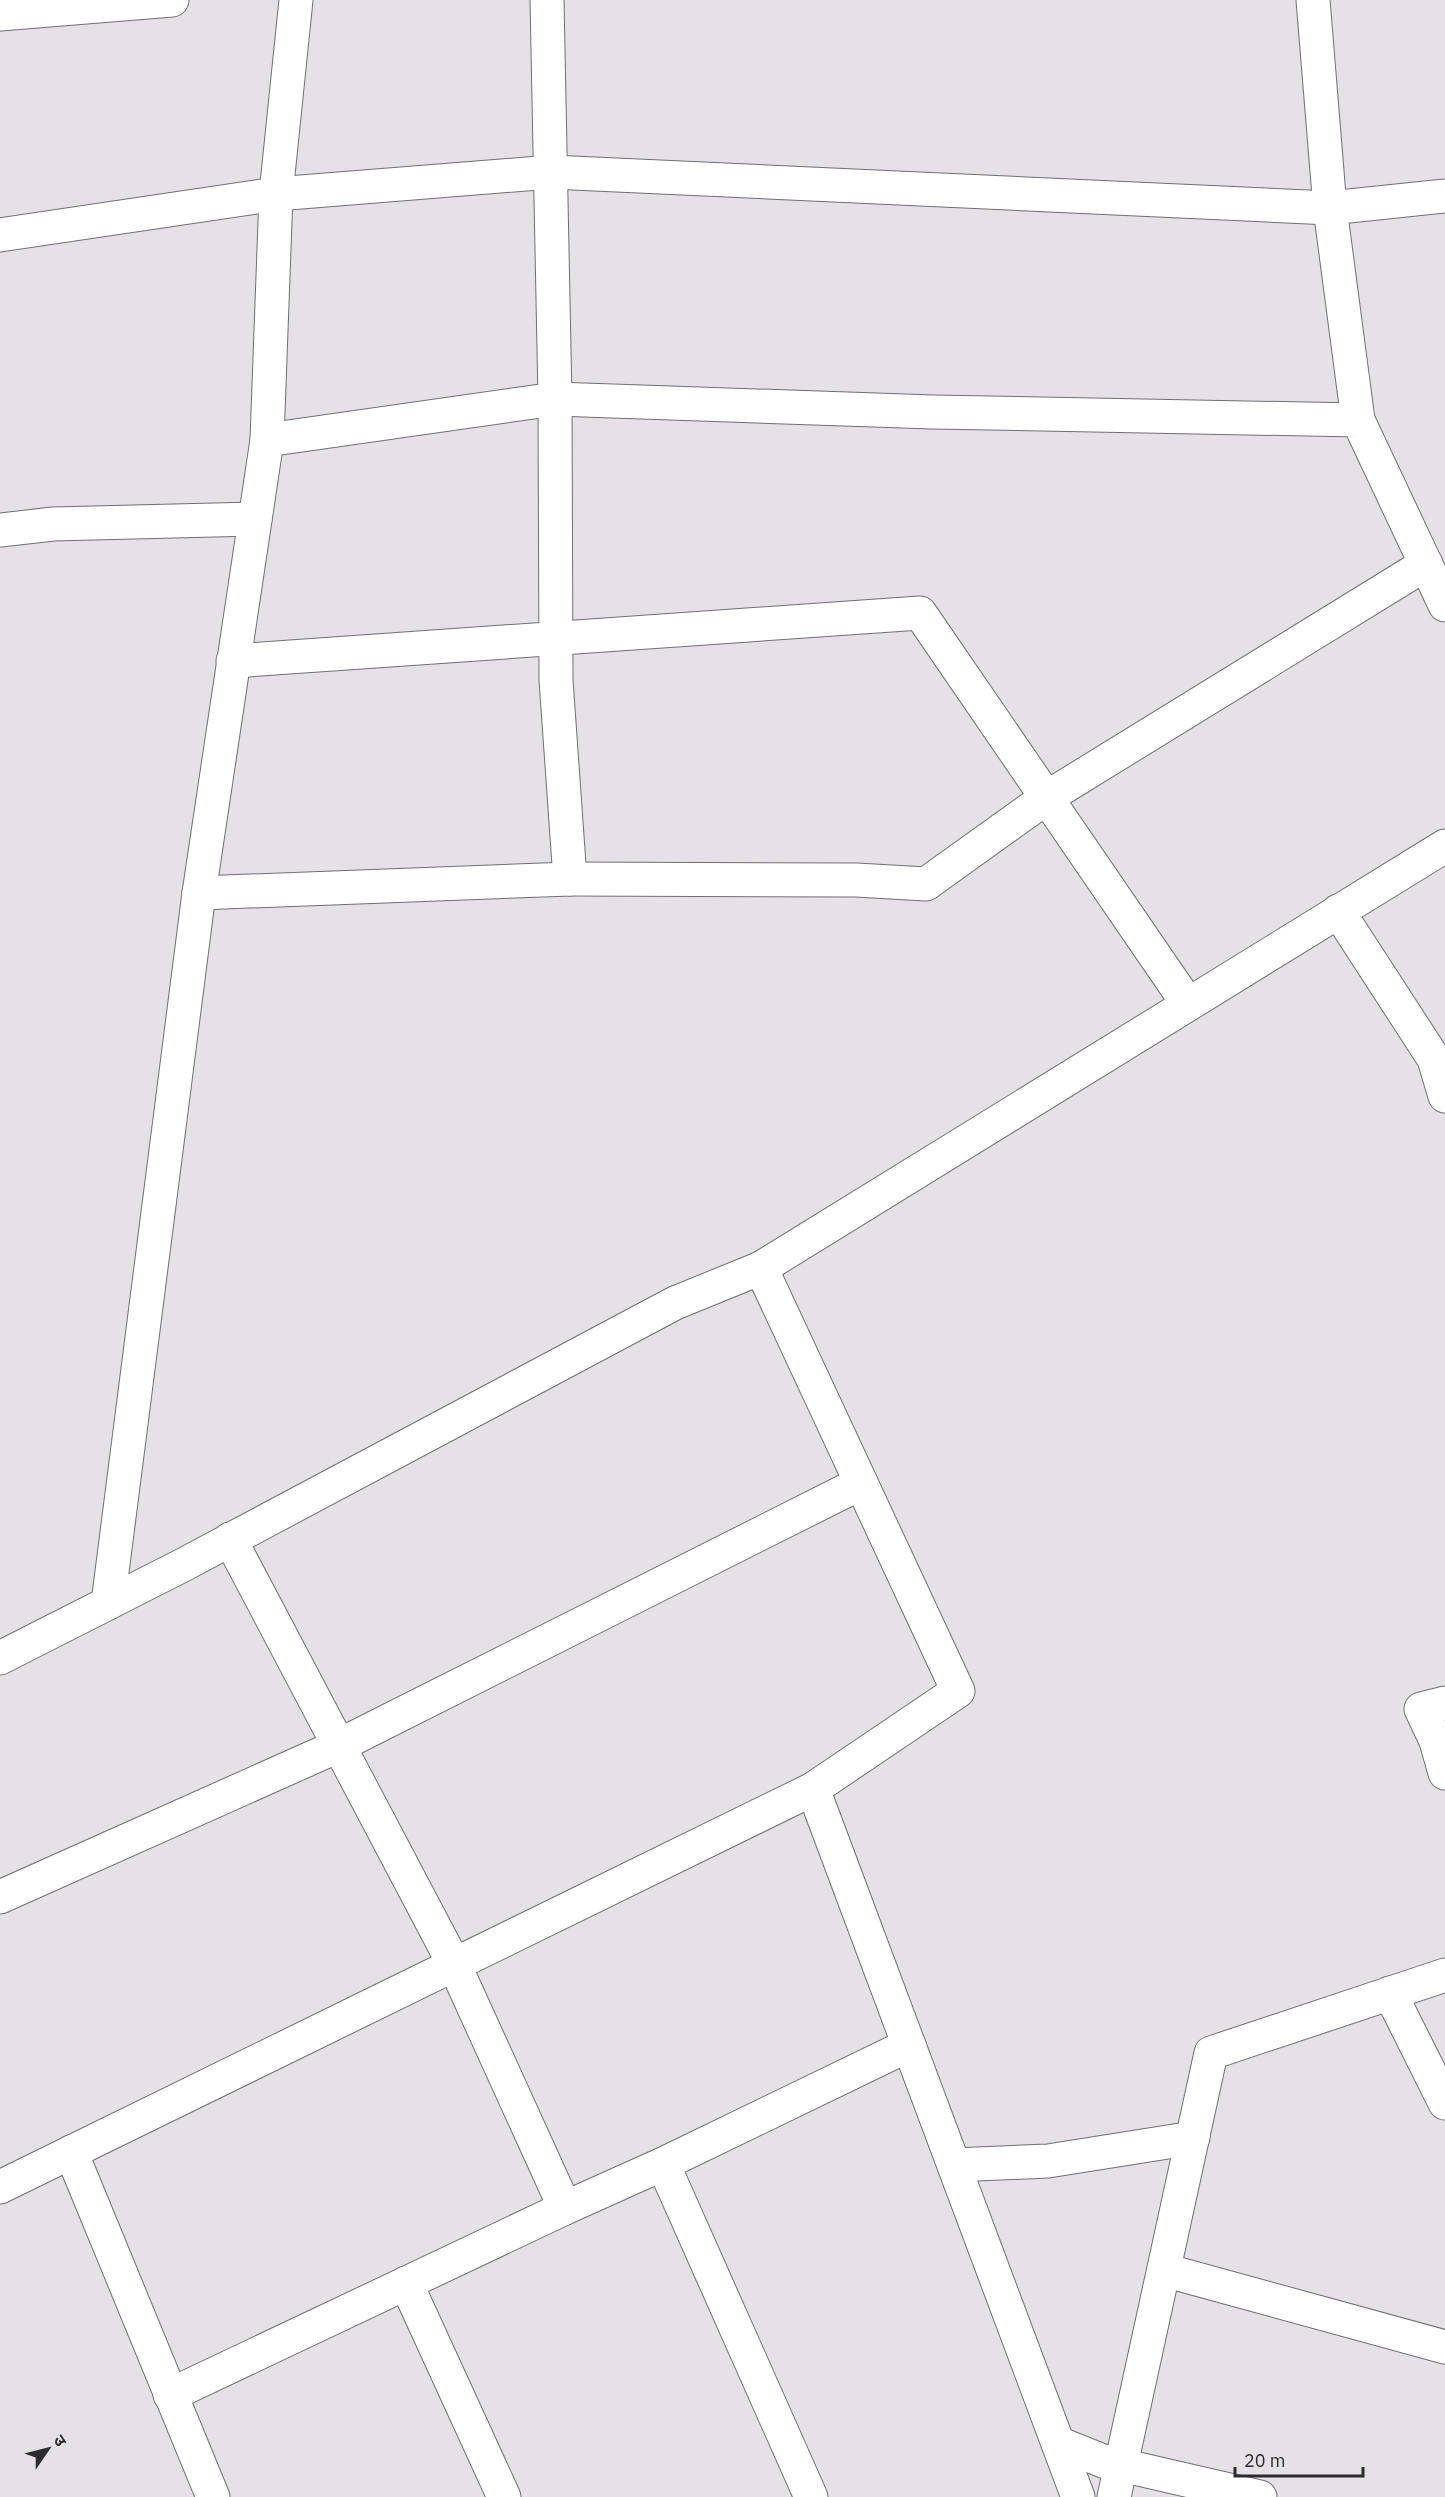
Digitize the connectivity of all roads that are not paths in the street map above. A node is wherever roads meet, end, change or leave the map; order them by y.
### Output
1 (172, 0) edge
2 (296, 0) edge
3 (547, 0) edge
4 (1313, 0) edge
5 (0, 14) edge
6 (551, 172) junction
7 (276, 194) junction
8 (1445, 196) edge
9 (1330, 208) junction
10 (0, 235) edge
11 (555, 399) junction
12 (1358, 420) junction
13 (267, 440) junction
14 (255, 519) junction
15 (0, 530) edge
16 (1426, 564) junction
17 (1445, 605) edge
18 (556, 639) junction
19 (234, 661) junction
20 (1046, 798) junction
21 (1445, 846) edge
22 (570, 879) junction
23 (199, 893) junction
24 (1338, 911) junction
25 (1188, 1004) junction
26 (1444, 1093) edge
27 (761, 1268) junction
28 (861, 1483) junction
29 (230, 1539) junction
30 (108, 1603) junction
31 (0, 1658) edge
32 (1445, 1703) edge
33 (338, 1746) junction
34 (1445, 1773) edge
35 (813, 1789) junction
36 (0, 1897) edge
37 (454, 1964) junction
38 (1445, 1975) edge
39 (1390, 1993) junction
40 (909, 2045) junction
41 (1445, 2103) edge
42 (1193, 2138) junction
43 (70, 2152) junction
44 (663, 2164) junction
45 (954, 2165) junction
46 (0, 2187) edge
47 (565, 2208) junction
48 (1164, 2270) junction
49 (406, 2283) junction
50 (1445, 2347) edge
51 (170, 2395) junction
52 (1058, 2443) junction
53 (1121, 2465) junction
54 (213, 2497) edge
55 (504, 2497) edge
56 (811, 2497) edge
57 (1078, 2497) edge
58 (1114, 2497) edge
59 (1260, 2497) edge

1 - 5 street
2 - 7 street
3 - 6 street
4 - 9 street
6 - 7 street
6 - 9 street
6 - 11 street
7 - 10 street
7 - 13 street
8 - 9 street
9 - 12 street
11 - 12 street
11 - 13 street
11 - 18 street
12 - 16 street
13 - 14 street
14 - 15 street
14 - 19 street
16 - 17 street
16 - 20 street
18 - 19 street
18 - 20 street
18 - 22 street
19 - 23 street
20 - 22 street
20 - 25 street
21 - 24 street
22 - 23 street
23 - 30 street
24 - 25 street
24 - 26 street
25 - 27 street
27 - 28 street
27 - 29 street
28 - 33 street
28 - 35 street
29 - 30 street
29 - 33 street
30 - 31 street
32 - 34 street
33 - 36 street
33 - 37 street
35 - 37 street
35 - 40 street
37 - 43 street
37 - 47 street
38 - 39 street
39 - 41 street
39 - 42 street
40 - 44 street
40 - 45 street
42 - 45 street
42 - 48 street
43 - 46 street
43 - 51 street
44 - 47 street
44 - 56 street
45 - 52 street
47 - 49 street
48 - 50 street
48 - 53 street
49 - 51 street
49 - 55 street
51 - 54 street
52 - 53 street
52 - 57 street
53 - 58 street
53 - 59 street

